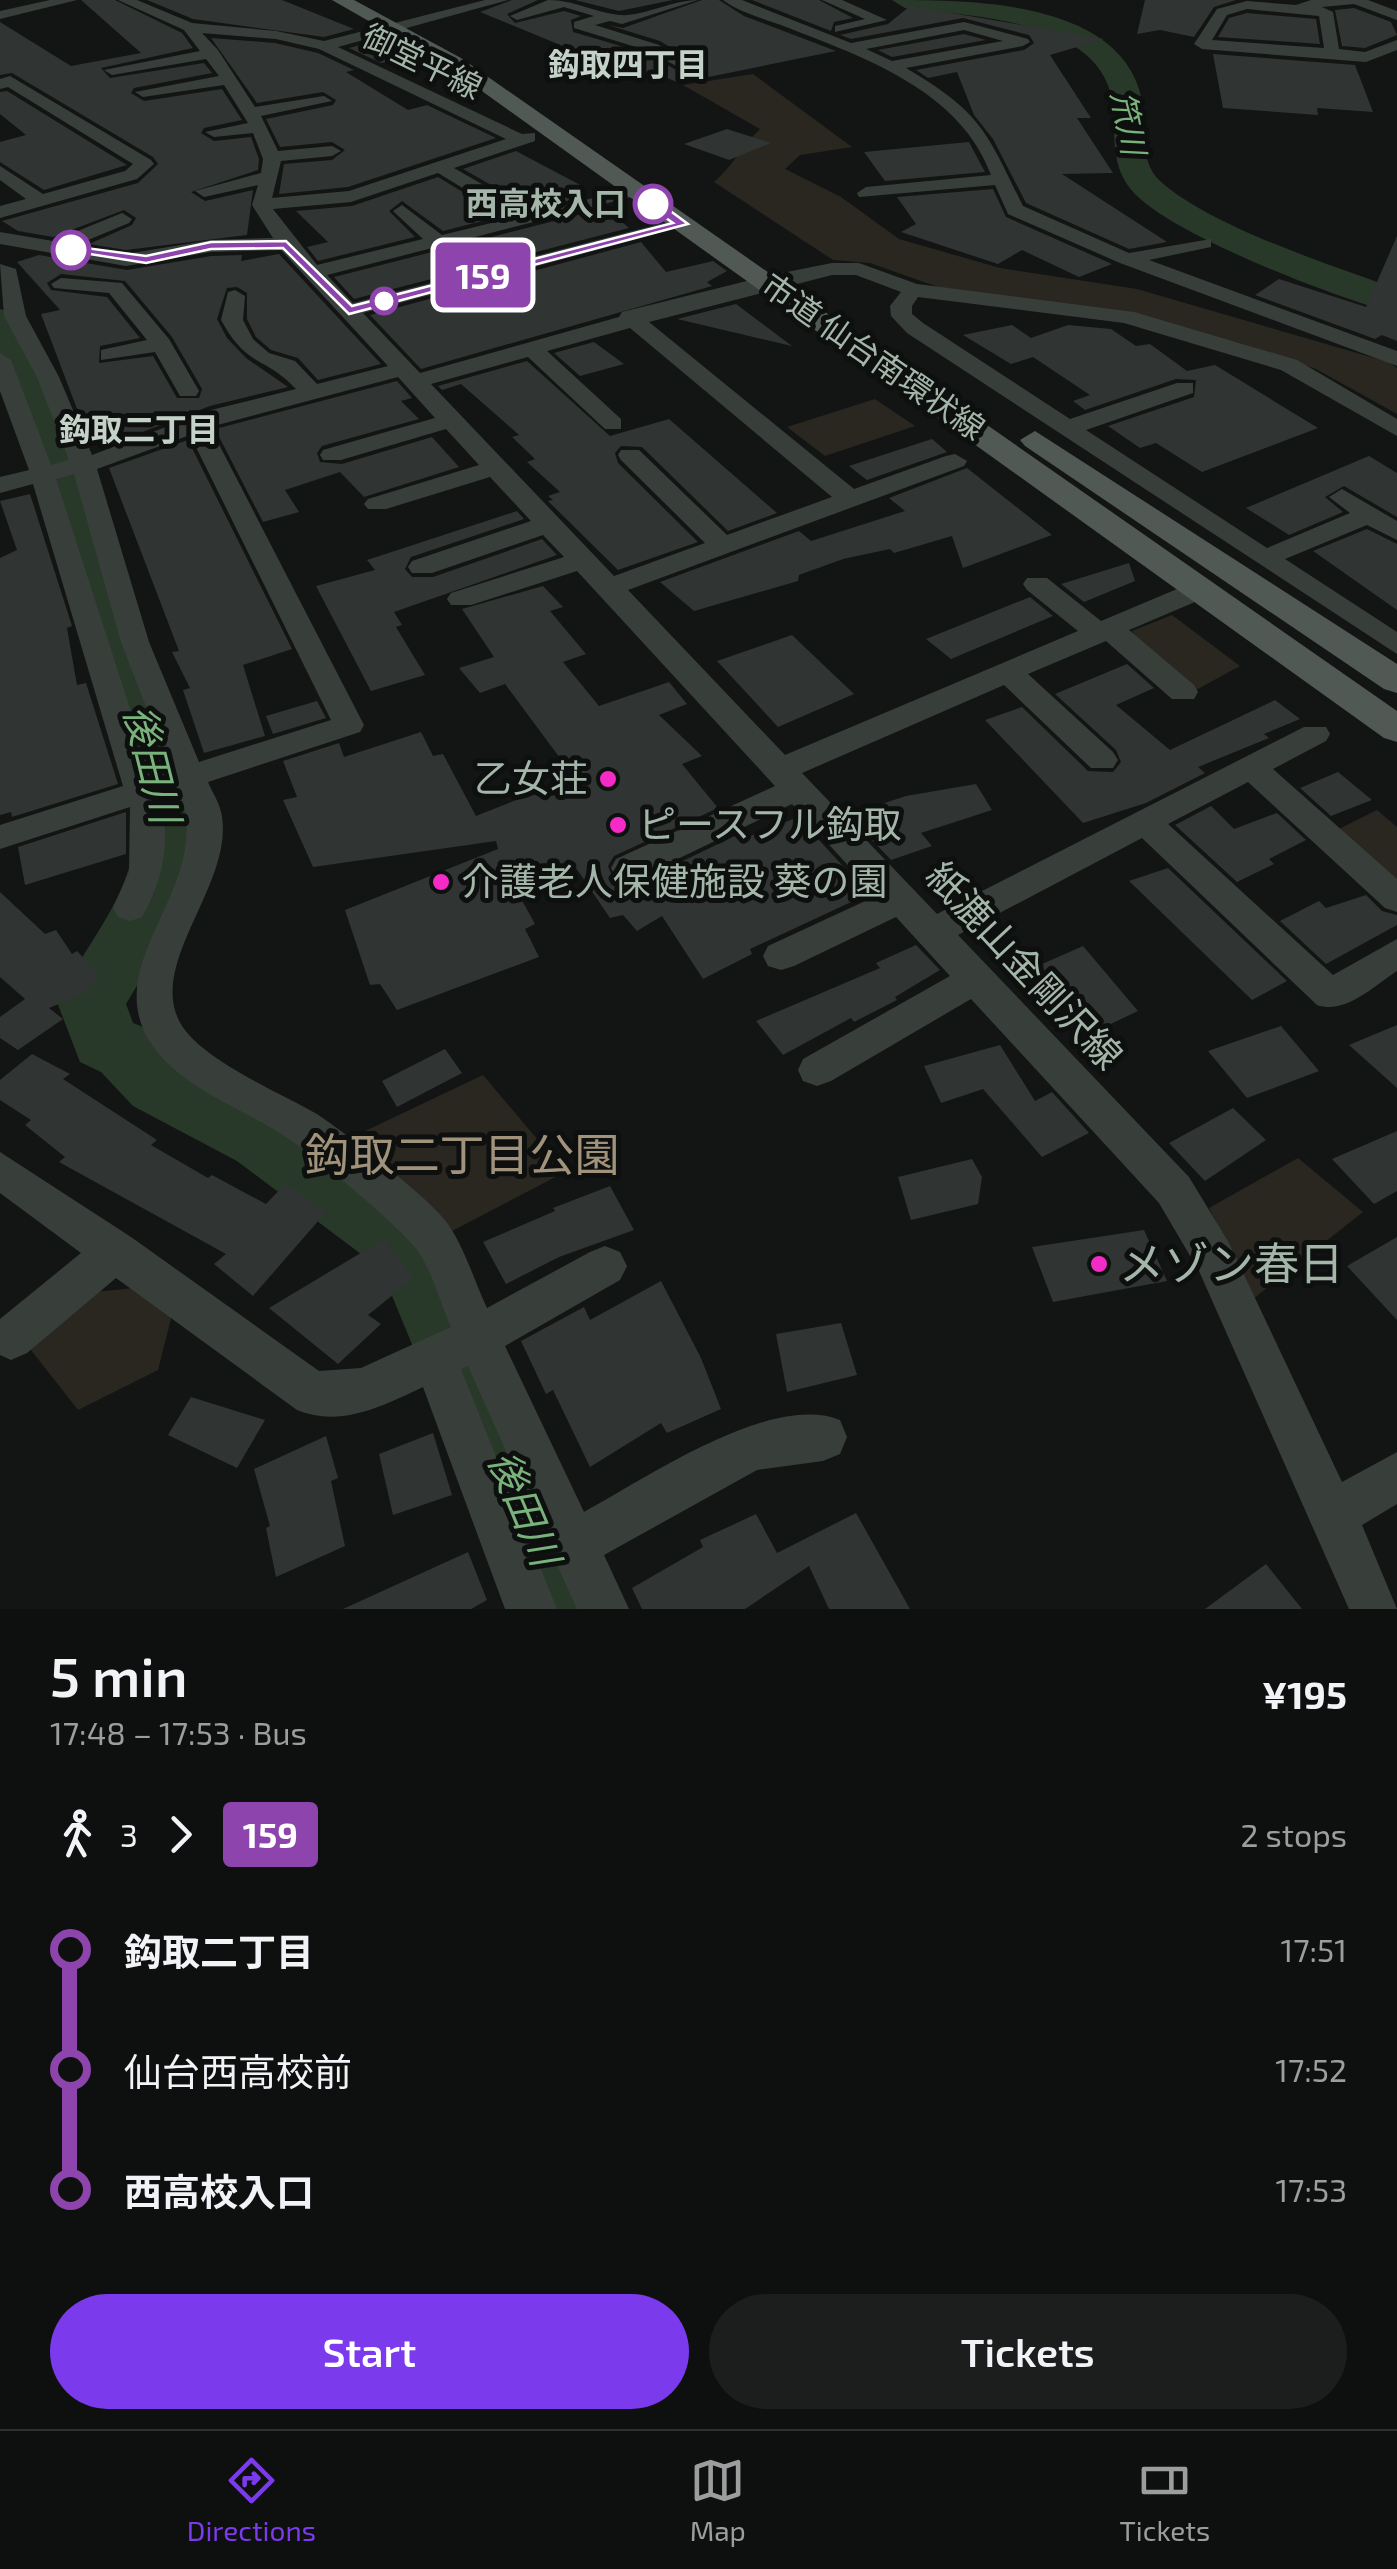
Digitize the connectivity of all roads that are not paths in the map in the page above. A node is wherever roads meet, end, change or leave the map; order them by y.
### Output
1 (70, 0) edge
2 (125, 0) edge
3 (181, 0) edge
4 (341, 0) edge
5 (370, 0) edge
6 (501, 0) edge
7 (692, 0) edge
8 (730, 0) edge
9 (829, 0) edge
10 (1259, 0) edge
11 (559, 1) edge
12 (145, 8) junction
13 (0, 15) edge
14 (517, 16) dead end
15 (1397, 16) edge
16 (608, 17) junction
17 (784, 22) junction
18 (405, 24) junction
19 (190, 27) junction
20 (756, 28) dead end
21 (818, 34) junction
22 (1397, 45) edge
23 (324, 46) junction
24 (852, 47) junction
25 (213, 54) junction
26 (1332, 54) junction
27 (685, 66) dead end
28 (892, 66) junction
29 (112, 70) dead end
30 (231, 79) junction
31 (0, 84) edge
32 (142, 92) dead end
33 (324, 100) dead end
34 (252, 120) junction
35 (552, 131) junction
36 (214, 132) dead end
37 (519, 139) junction
38 (332, 151) dead end
39 (396, 159) dead end
40 (270, 167) junction
41 (442, 168) junction
42 (0, 171) edge
43 (1002, 178) junction
44 (409, 180) junction
45 (204, 191) dead end
46 (638, 193) junction
47 (866, 193) dead end
48 (39, 200) junction
49 (261, 204) junction
50 (402, 210) dead end
51 (0, 212) edge
52 (526, 218) junction
53 (122, 219) dead end
54 (682, 224) junction
55 (1109, 224) dead end
56 (1061, 233) junction
57 (0, 238) edge
58 (437, 240) junction
59 (1204, 243) dead end
60 (286, 244) junction
61 (56, 247) junction
62 (1127, 259) junction
63 (126, 260) junction
64 (6, 269) dead end
65 (314, 272) junction
66 (781, 278) junction
67 (912, 290) junction
68 (236, 296) dead end
69 (26, 299) edge
70 (349, 310) junction
71 (630, 317) junction
72 (161, 344) junction
73 (531, 348) junction
74 (109, 355) dead end
75 (1397, 359) edge
76 (0, 360) edge
77 (411, 375) junction
78 (1185, 388) dead end
79 (188, 391) dead end
80 (311, 392) junction
81 (452, 420) junction
82 (196, 423) junction
83 (614, 424) dead end
84 (1068, 428) junction
85 (1397, 428) edge
86 (332, 455) dead end
87 (630, 455) dead end
88 (955, 461) dead end
89 (496, 468) junction
90 (64, 471) junction
91 (0, 484) edge
92 (1342, 497) dead end
93 (849, 498) junction
94 (377, 504) dead end
95 (1368, 515) junction
96 (549, 524) junction
97 (1397, 532) edge
98 (721, 544) junction
99 (1265, 558) junction
100 (583, 560) junction
101 (422, 567) dead end
102 (1038, 584) dead end
103 (610, 587) junction
104 (1199, 590) junction
105 (461, 600) dead end
106 (1103, 630) junction
107 (1397, 645) edge
108 (1008, 672) junction
109 (1397, 680) edge
110 (1183, 692) dead end
111 (1397, 729) edge
112 (1315, 734) dead end
113 (1102, 760) dead end
114 (1250, 767) junction
115 (790, 779) junction
116 (163, 782) junction
117 (1145, 822) junction
118 (0, 837) edge
119 (628, 868) dead end
120 (902, 899) junction
121 (1397, 899) edge
122 (130, 908) dead end
123 (933, 932) junction
124 (1397, 952) edge
125 (781, 956) dead end
126 (977, 978) junction
127 (817, 1070) dead end
128 (0, 1170) edge
129 (116, 1251) junction
130 (605, 1266) dead end
131 (11, 1338) dead end
132 (456, 1348) junction
133 (823, 1437) dead end
134 (1397, 1476) edge
135 (1332, 1516) junction
136 (575, 1544) junction
137 (532, 1609) edge
138 (602, 1609) edge
139 (1375, 1609) edge

1 - 13 street
2 - 12 street, 御堂平線
3 - 12 street
4 - 18 main road, 市道 仙台南環状線
5 - 18 main road, 市道 仙台南環状線
6 - 18 street
7 - 16 street
8 - 17 street
9 - 21 street
10 - 15 street
11 - 14 street
11 - 16 street
12 - 19 street, 御堂平線
16 - 27 street
17 - 20 street
17 - 21 street
18 - 23 street
18 - 35 main road, 市道 仙台南環状線
18 - 66 main road, 市道 仙台南環状線
19 - 23 street, 御堂平線
19 - 25 street
21 - 24 street
22 - 26 street
23 - 37 street, 御堂平線
24 - 28 street
24 - 28 street
25 - 29 street
25 - 30 street
26 - 26 street
28 - 43 street
30 - 32 street
30 - 34 street
31 - 48 street
33 - 34 street
34 - 36 street
34 - 40 street
35 - 37 street
35 - 46 main road, 市道 仙台南環状線
37 - 41 street
38 - 40 street
39 - 44 street
40 - 45 street
40 - 49 street
41 - 44 street
41 - 52 street
42 - 48 street
43 - 47 street
43 - 56 street
44 - 49 street
46 - 52 street
46 - 54 main road, 市道 仙台南環状線
48 - 51 street
49 - 60 street, 紙漉山金剛沢線
50 - 58 street
52 - 58 street
53 - 61 street
54 - 66 main road, 市道 仙台南環状線
54 - 70 street
55 - 56 street
56 - 62 street
57 - 61 street
58 - 65 street
59 - 62 street
60 - 63 street
60 - 65 street, 紙漉山金剛沢線
61 - 63 street
62 - 75 street
63 - 69 street
64 - 69 street
65 - 70 street, 紙漉山金剛沢線
66 - 67 street
66 - 71 street
66 - 104 main road, 市道 仙台南環状線
66 - 109 main road, 市道 仙台南環状線
67 - 84 street
67 - 85 street
68 - 80 street
69 - 72 street
69 - 90 street
70 - 77 street, 紙漉山金剛沢線
71 - 73 street
71 - 93 street
72 - 74 street
72 - 79 street
73 - 77 street
73 - 83 street
76 - 90 street
77 - 80 street
77 - 81 street, 紙漉山金剛沢線
78 - 84 street
80 - 82 street
81 - 86 street
81 - 89 street, 紙漉山金剛沢線
82 - 90 street
82 - 116 street
84 - 99 street
87 - 98 street
88 - 93 street
89 - 94 street
89 - 96 street, 紙漉山金剛沢線
90 - 91 street
90 - 116 street
90 - 116 street
92 - 95 street
93 - 98 street
95 - 97 street
95 - 99 street
96 - 100 street, 紙漉山金剛沢線
96 - 101 street
98 - 103 street
99 - 107 street
100 - 103 street, 紙漉山金剛沢線
100 - 105 street
102 - 106 street
103 - 115 street, 紙漉山金剛沢線
104 - 106 street
104 - 111 main road, 市道 仙台南環状線
106 - 108 street
106 - 110 street
108 - 113 street
108 - 115 street
112 - 114 street
114 - 117 street
114 - 121 street
115 - 119 street
115 - 120 street, 紙漉山金剛沢線
116 - 118 street
116 - 122 street
116 - 132 street
117 - 123 street
117 - 124 street
120 - 123 street, 紙漉山金剛沢線
120 - 125 street
123 - 126 street, 紙漉山金剛沢線
126 - 127 street
126 - 135 street, 紙漉山金剛沢線
128 - 129 street
129 - 131 street
129 - 132 street
130 - 132 street
132 - 136 street
132 - 137 street
133 - 136 street
134 - 135 street
135 - 139 street, 紙漉山金剛沢線
136 - 138 street

